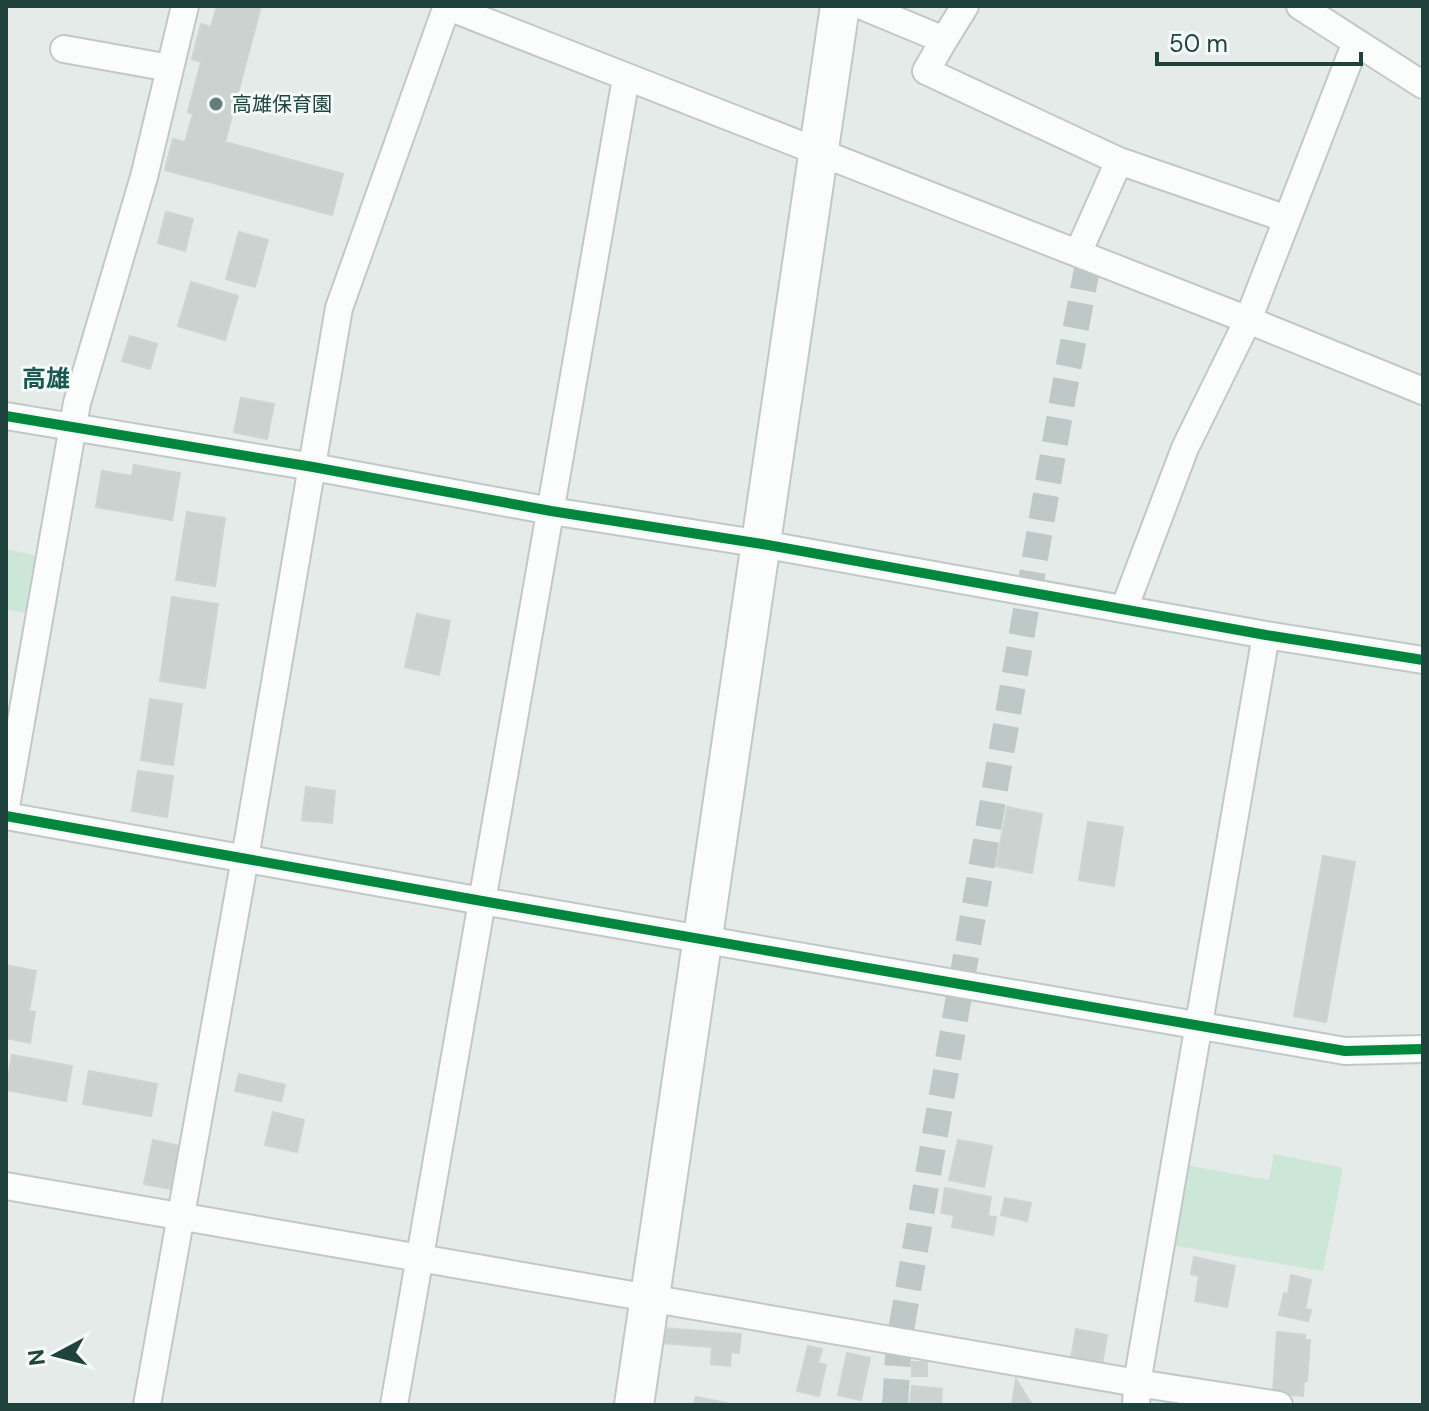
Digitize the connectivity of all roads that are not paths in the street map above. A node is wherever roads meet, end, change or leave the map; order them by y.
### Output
1 (185, 6) edge
2 (446, 6) edge
3 (840, 6) edge
4 (862, 6) edge
5 (965, 6) edge
6 (1300, 6) edge
7 (944, 40) junction
8 (1356, 42) junction
9 (64, 49) dead end
10 (170, 68) junction
11 (1419, 72) edge
12 (626, 78) junction
13 (819, 152) junction
14 (1119, 161) junction
15 (1287, 219) junction
16 (1078, 253) junction
17 (1248, 320) junction
18 (1423, 391) edge
19 (6, 416) edge
20 (72, 427) junction
21 (313, 467) junction
22 (551, 511) junction
23 (762, 544) junction
24 (1124, 609) junction
25 (1266, 635) junction
26 (1423, 660) edge
27 (6, 807) edge
28 (6, 816) edge
29 (245, 858) junction
30 (482, 901) junction
31 (703, 940) junction
32 (1198, 1026) junction
33 (1423, 1049) edge
34 (6, 1186) edge
35 (181, 1216) junction
36 (420, 1258) junction
37 (650, 1297) junction
38 (1136, 1394) edge
39 (147, 1405) edge
40 (394, 1405) edge
41 (634, 1405) edge
42 (1279, 1405) edge

1 - 10 street
2 - 12 street
2 - 21 street
3 - 13 street
4 - 7 street
5 - 7 street
6 - 8 street
7 - 14 street
8 - 11 street
8 - 15 street
9 - 10 street
10 - 20 street
12 - 13 street
12 - 22 street
13 - 16 street
13 - 23 street
14 - 15 street
14 - 16 street
15 - 17 street
16 - 17 street
17 - 18 street
17 - 24 street
19 - 20 street
20 - 21 street
20 - 27 street
21 - 22 street
21 - 29 street
22 - 23 street
22 - 30 street
23 - 24 street
23 - 31 street
24 - 25 street
25 - 26 street
25 - 32 street
28 - 29 street
29 - 30 street
29 - 35 street
30 - 31 street
30 - 36 street
31 - 32 street
31 - 37 street
32 - 33 street
32 - 38 street
34 - 35 street
35 - 36 street
35 - 39 street
36 - 37 street
36 - 40 street
37 - 38 street
37 - 41 street
38 - 42 street

